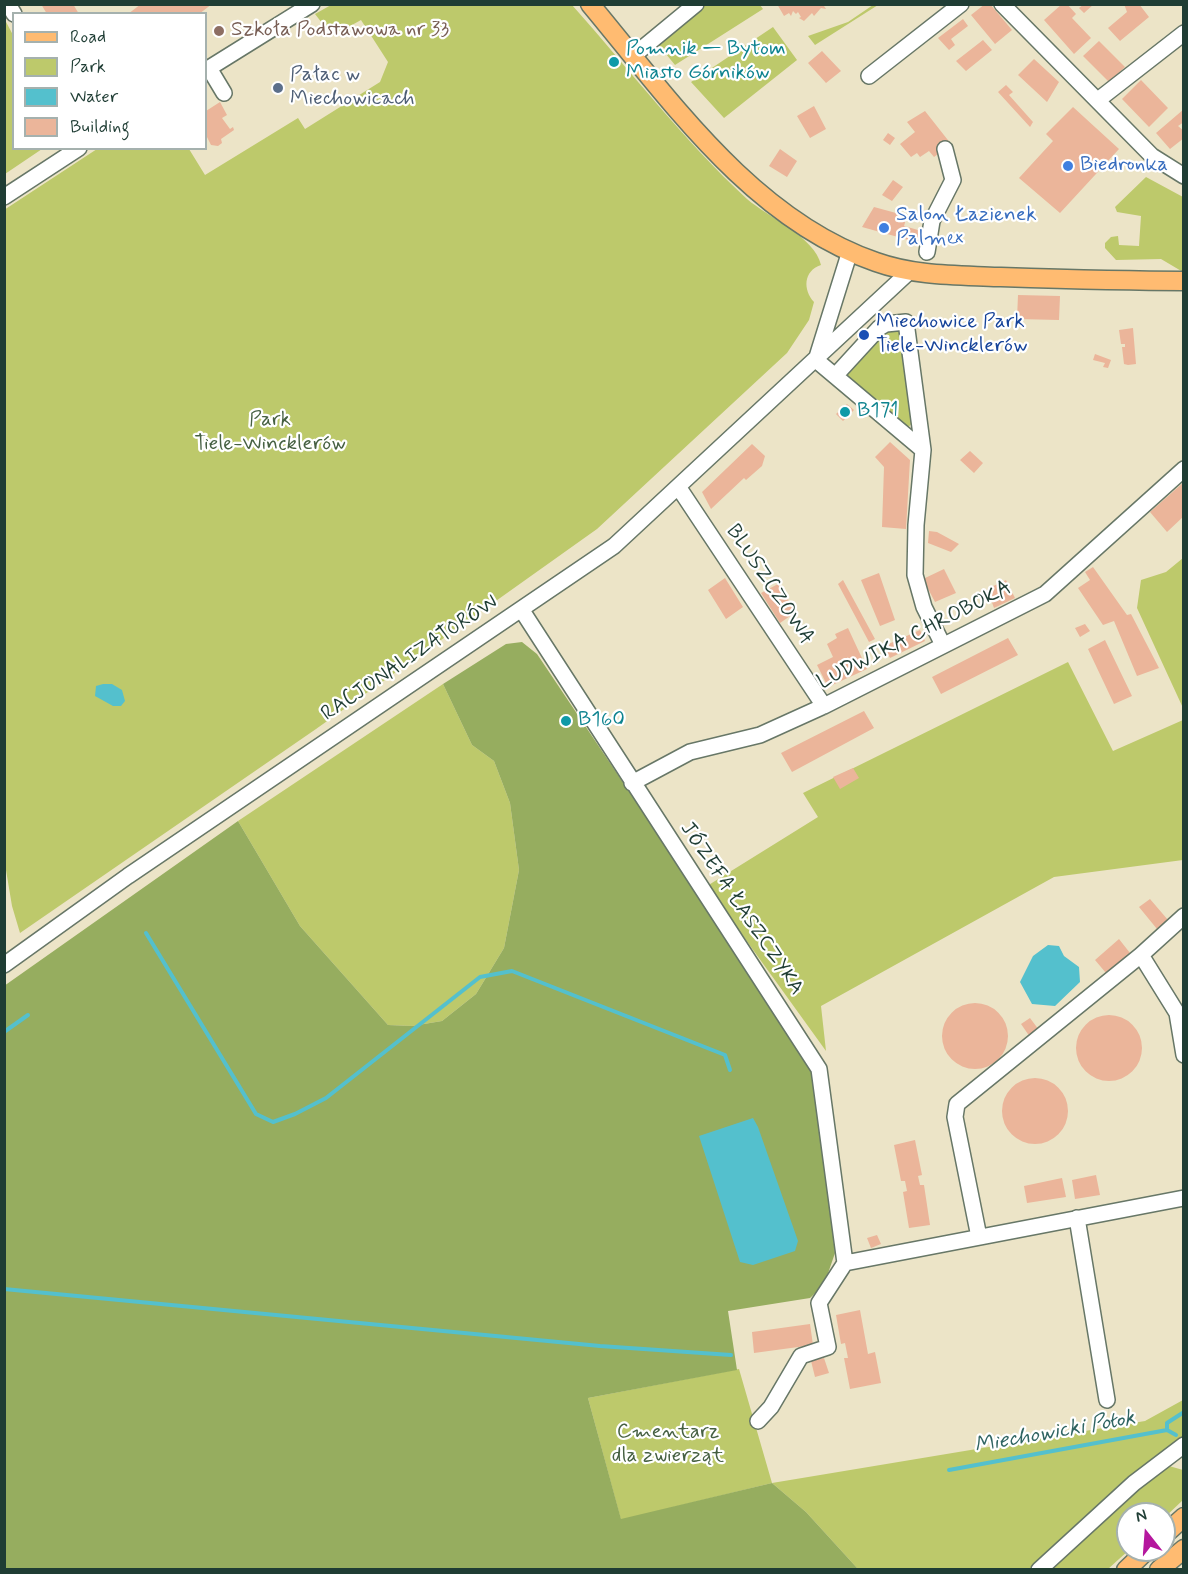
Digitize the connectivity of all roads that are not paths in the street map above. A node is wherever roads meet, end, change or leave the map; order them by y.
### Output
1 (312, 4) edge
2 (590, 4) edge
3 (696, 4) edge
4 (961, 4) edge
5 (1002, 4) edge
6 (1184, 33) edge
7 (633, 56) junction
8 (207, 69) edge
9 (869, 76) dead end
10 (224, 93) dead end
11 (1098, 100) junction
12 (945, 149) dead end
13 (76, 150) edge
14 (1184, 176) edge
15 (4, 197) edge
16 (850, 251) junction
17 (927, 252) dead end
18 (910, 271) junction
19 (1184, 281) edge
20 (816, 360) junction
21 (835, 376) junction
22 (923, 450) junction
23 (1184, 469) edge
24 (679, 488) junction
25 (521, 609) junction
26 (943, 645) junction
27 (824, 706) junction
28 (632, 783) junction
29 (1184, 916) edge
30 (1141, 955) junction
31 (4, 965) edge
32 (1184, 1055) edge
33 (1184, 1198) edge
34 (1077, 1218) junction
35 (979, 1237) junction
36 (844, 1263) junction
37 (1107, 1400) dead end
38 (758, 1421) dead end
39 (1184, 1445) edge
40 (1184, 1549) edge
41 (1039, 1569) edge
42 (1159, 1569) edge

1 - 8 street
2 - 7 main road
3 - 7 street
4 - 9 street
5 - 11 street
6 - 11 street
7 - 16 main road
8 - 10 street
11 - 14 street
12 - 17 street
13 - 15 street
16 - 18 main road
16 - 20 street, RACJONALIZATORÓW
18 - 19 main road
18 - 20 street, RACJONALIZATORÓW
20 - 21 street
20 - 24 street, RACJONALIZATORÓW
21 - 22 street
21 - 22 street
22 - 26 street
23 - 26 street, LUDWIKA CHROBOKA
24 - 25 street, RACJONALIZATORÓW
24 - 27 street, BLUSZCZOWA
25 - 28 street, JÓZEFA ŁASZCZYKA
25 - 31 street, RACJONALIZATORÓW
26 - 27 street, LUDWIKA CHROBOKA
27 - 28 street, LUDWIKA CHROBOKA
28 - 36 street, JÓZEFA ŁASZCZYKA
29 - 30 street
30 - 32 street
30 - 35 street
33 - 34 street
34 - 35 street
34 - 37 street
35 - 36 street
36 - 38 street
39 - 41 street
40 - 42 main road

